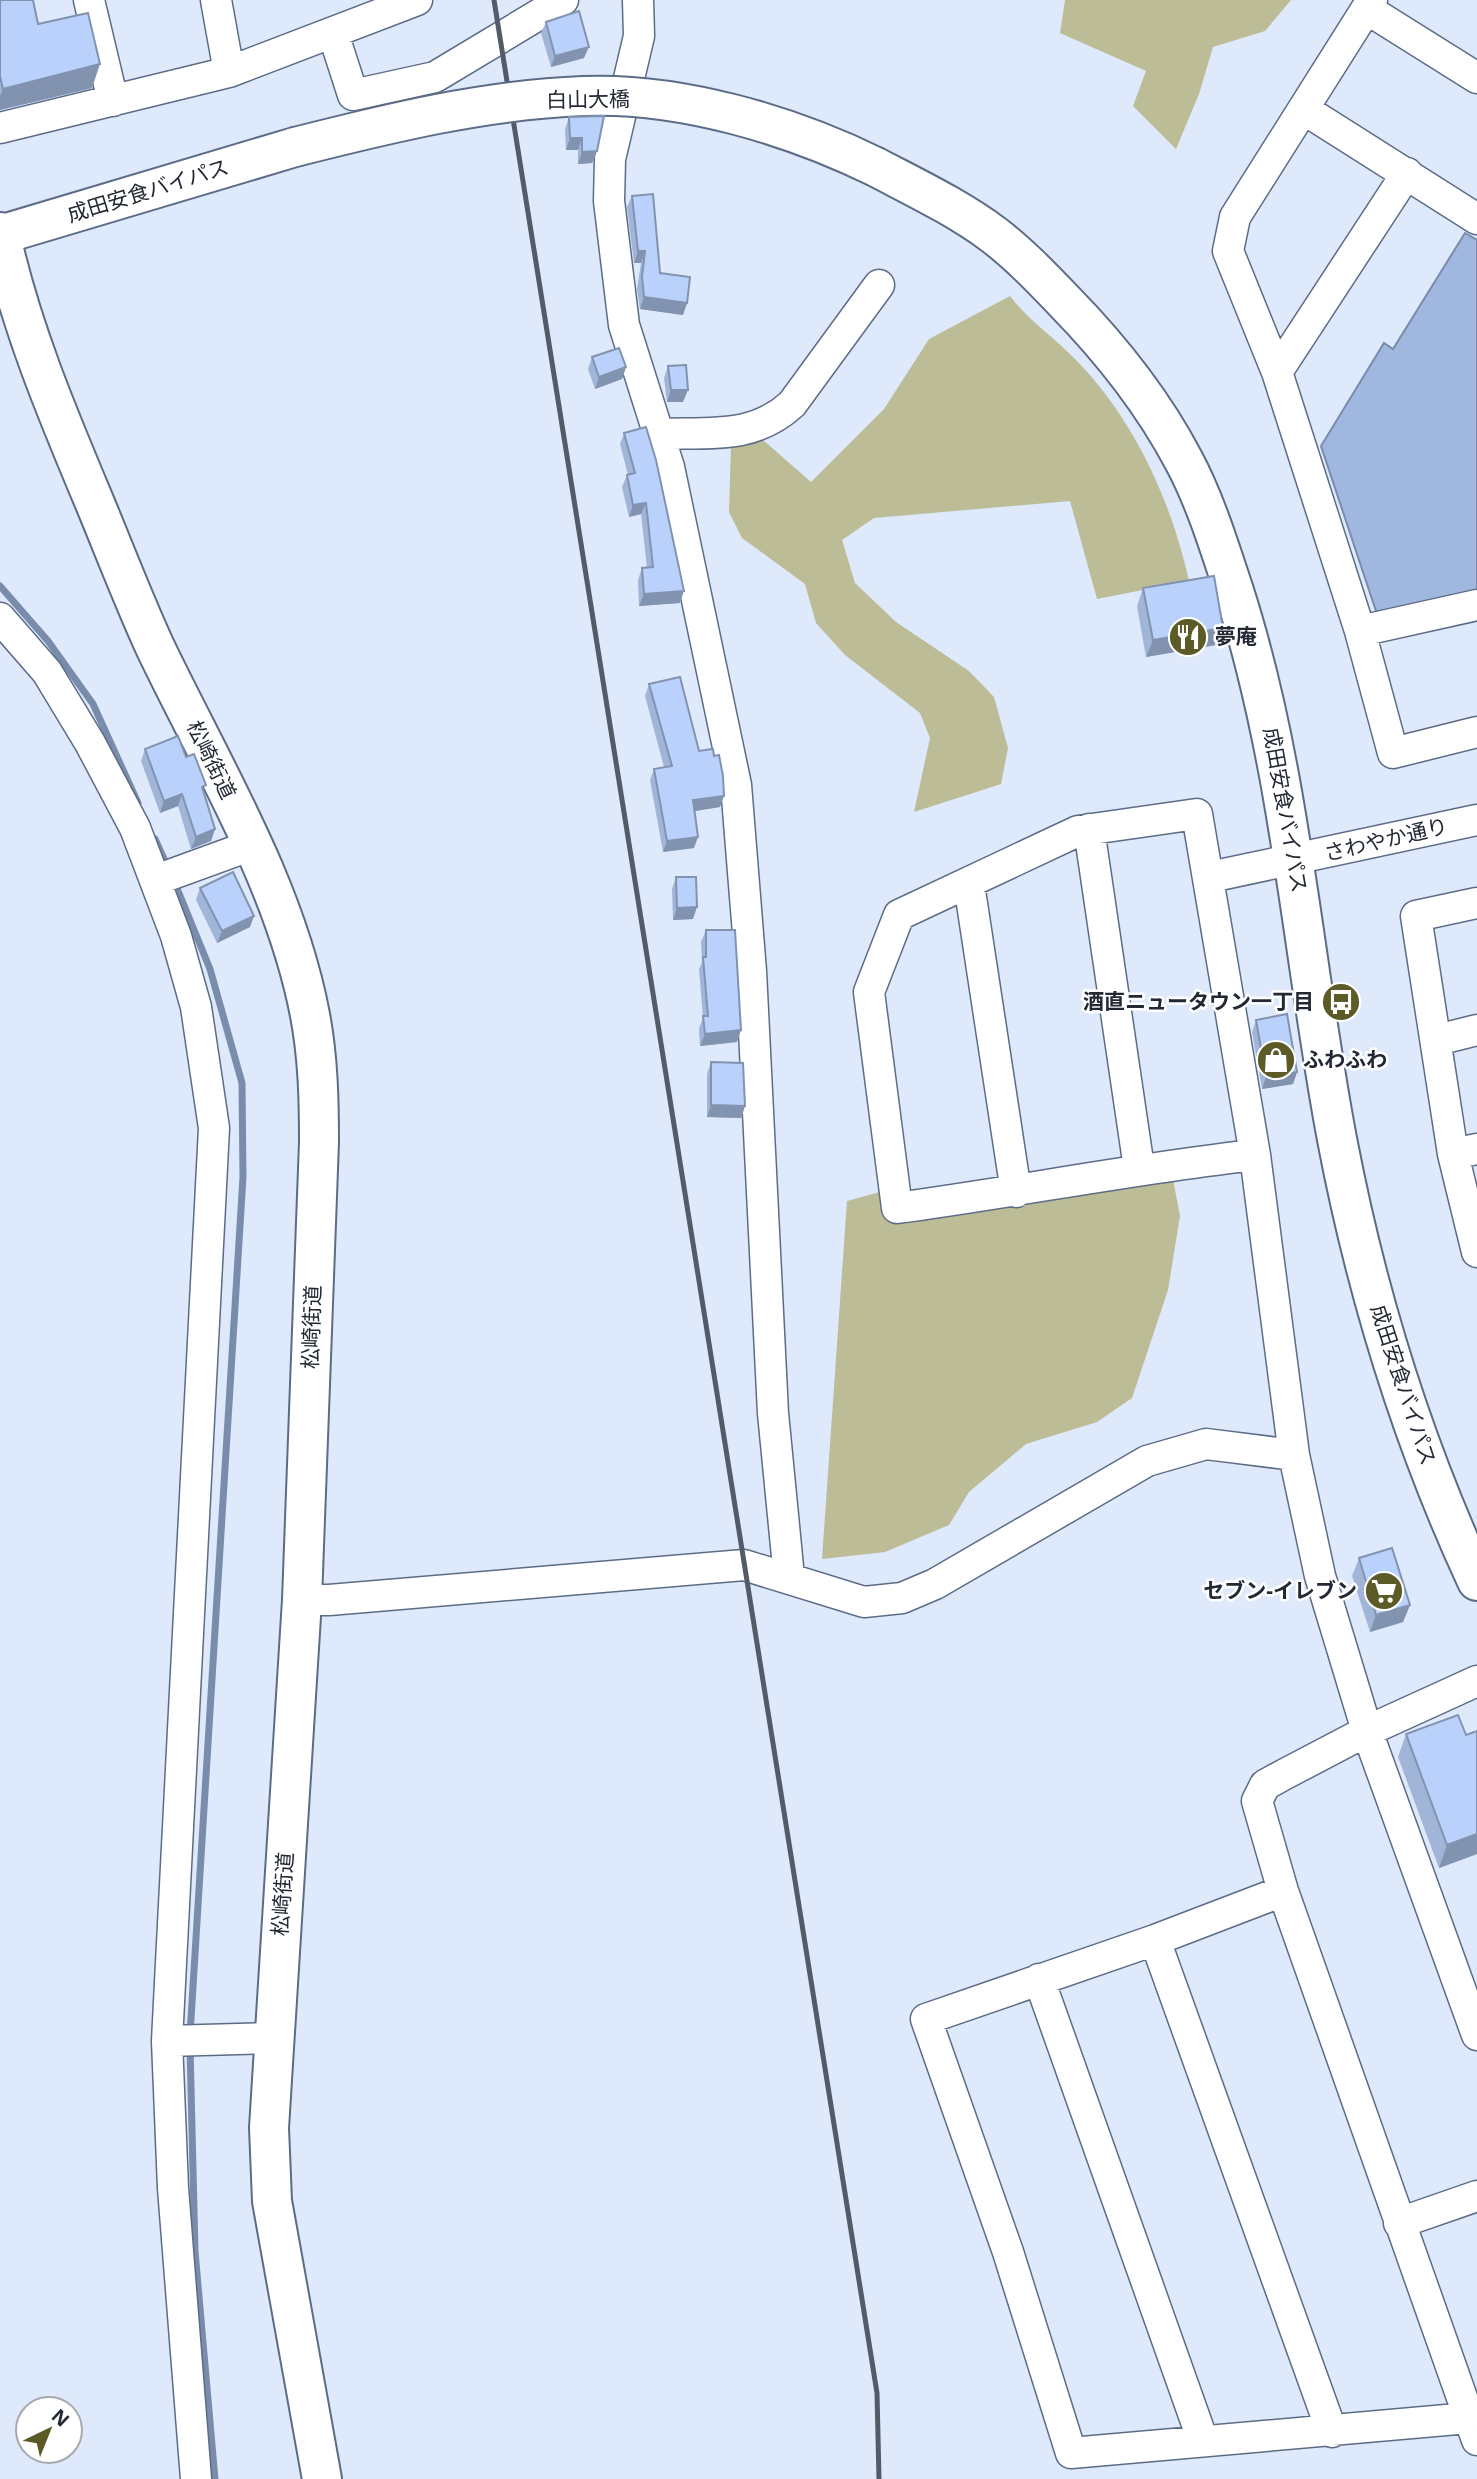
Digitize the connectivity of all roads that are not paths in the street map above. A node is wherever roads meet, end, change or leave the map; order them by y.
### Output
1 (89, 0) edge
2 (216, 0) edge
3 (417, 0) edge
4 (563, 0) edge
5 (638, 0) edge
6 (1369, 5) edge
7 (340, 20) edge
8 (229, 72) junction
9 (1477, 78) edge
10 (113, 102) junction
11 (1305, 110) junction
12 (0, 128) edge
13 (295, 147) joint
14 (876, 167) joint
15 (1406, 173) junction
16 (1477, 219) edge
17 (0, 234) edge
18 (879, 285) dead end
19 (1277, 373) junction
20 (659, 434) junction
21 (1477, 605) edge
22 (0, 618) edge
23 (1360, 631) junction
24 (1477, 732) edge
25 (1477, 820) edge
26 (1088, 830) junction
27 (252, 845) junction
28 (1295, 860) junction
29 (168, 876) junction
30 (1210, 877) junction
31 (969, 884) junction
32 (1477, 903) edge
33 (1477, 1030) edge
34 (1437, 1040) junction
35 (1465, 1151) edge
36 (1255, 1154) junction
37 (1139, 1168) junction
38 (1016, 1192) junction
39 (1477, 1252) edge
40 (1294, 1455) junction
41 (789, 1577) junction
42 (1477, 1581) edge
43 (302, 1600) junction
44 (1477, 1681) edge
45 (1367, 1731) junction
46 (1283, 1891) junction
47 (1155, 1940) junction
48 (1039, 1979) junction
49 (1477, 2035) edge
50 (274, 2038) junction
51 (171, 2041) junction
52 (1477, 2196) edge
53 (1399, 2223) junction
54 (1473, 2429) edge
55 (1332, 2432) junction
56 (1203, 2441) junction
57 (196, 2479) edge
58 (322, 2479) edge

1 - 10 street
2 - 8 street
3 - 7 street
4 - 7 street
5 - 20 street
6 - 9 street
6 - 11 street
7 - 8 street
8 - 10 street
10 - 12 street
11 - 15 street
11 - 19 street
13 - 14 main road, 白山大橋, bridge
13 - 17 main road, 成田安食バイパス
14 - 28 main road, 成田安食バイパス
15 - 16 street
15 - 19 street
17 - 27 main road, 松崎街道
18 - 20 street
19 - 23 street
20 - 41 street
21 - 23 street
22 - 29 street
23 - 24 street
25 - 28 street, さわやか通り
26 - 30 street
26 - 31 street
26 - 37 street
27 - 29 street
27 - 43 main road, 松崎街道
28 - 30 street, さわやか通り
28 - 42 main road, 成田安食バイパス
29 - 51 street
30 - 36 street
31 - 38 street
31 - 38 street
32 - 34 street
33 - 34 street
34 - 35 street
35 - 39 street
36 - 37 street
36 - 40 street
37 - 38 street
40 - 41 street
40 - 45 street
41 - 43 street
43 - 50 main road, 松崎街道
44 - 45 street
45 - 46 street
45 - 49 street
46 - 47 street
46 - 53 street
47 - 48 street
47 - 55 street
48 - 56 street
48 - 56 street
50 - 51 street
50 - 58 main road, 松崎街道
51 - 57 street
52 - 53 street
53 - 54 street
54 - 55 street
55 - 56 street

